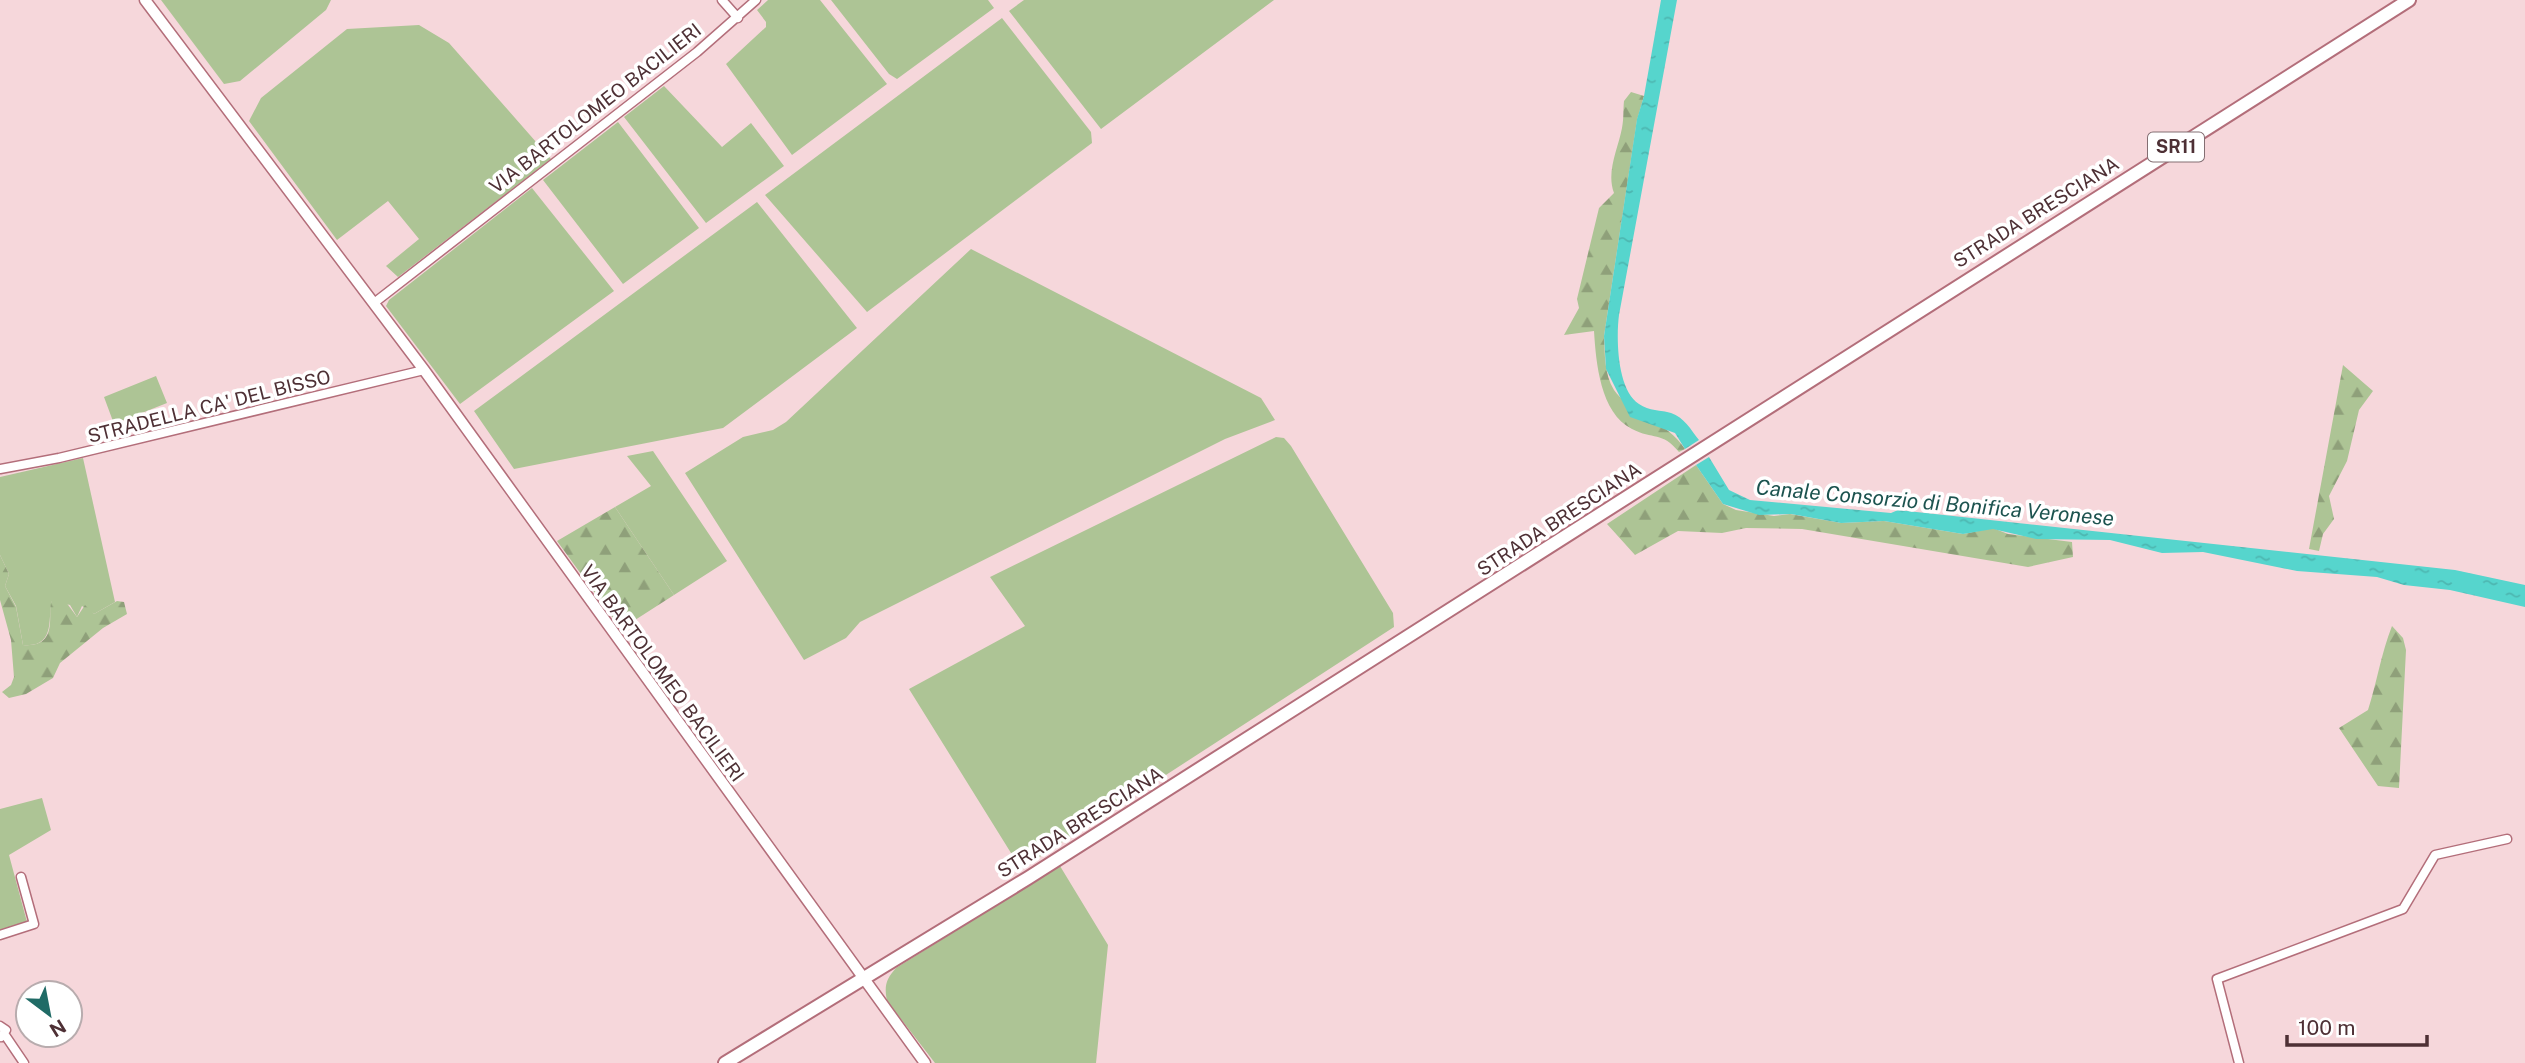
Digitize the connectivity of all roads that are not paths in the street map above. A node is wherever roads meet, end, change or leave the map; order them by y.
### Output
1 (145, 0) edge
2 (722, 0) edge
3 (756, 0) edge
4 (2409, 0) edge
5 (737, 18) junction
6 (374, 303) junction
7 (424, 370) junction
8 (0, 469) edge
9 (2507, 839) dead end
10 (21, 877) dead end
11 (0, 934) edge
12 (862, 980) junction
13 (0, 1026) edge
14 (3, 1036) edge
15 (732, 1061) edge
16 (24, 1063) edge
17 (925, 1063) edge
18 (2239, 1063) edge

1 - 6 street, VIA BARTOLOMEO BACILIERI
2 - 5 street
3 - 5 street, VIA BARTOLOMEO BACILIERI
4 - 12 main road, STRADA BRESCIANA / SR11
5 - 6 street, VIA BARTOLOMEO BACILIERI
6 - 7 street, VIA BARTOLOMEO BACILIERI
7 - 8 street, STRADELLA CA' DEL BISSO
7 - 12 street, VIA BARTOLOMEO BACILIERI
9 - 18 street
10 - 11 street
12 - 15 main road, STRADA BRESCIANA
12 - 17 street, VIA BARTOLOMEO BACILIERI
13 - 14 street
14 - 16 street

